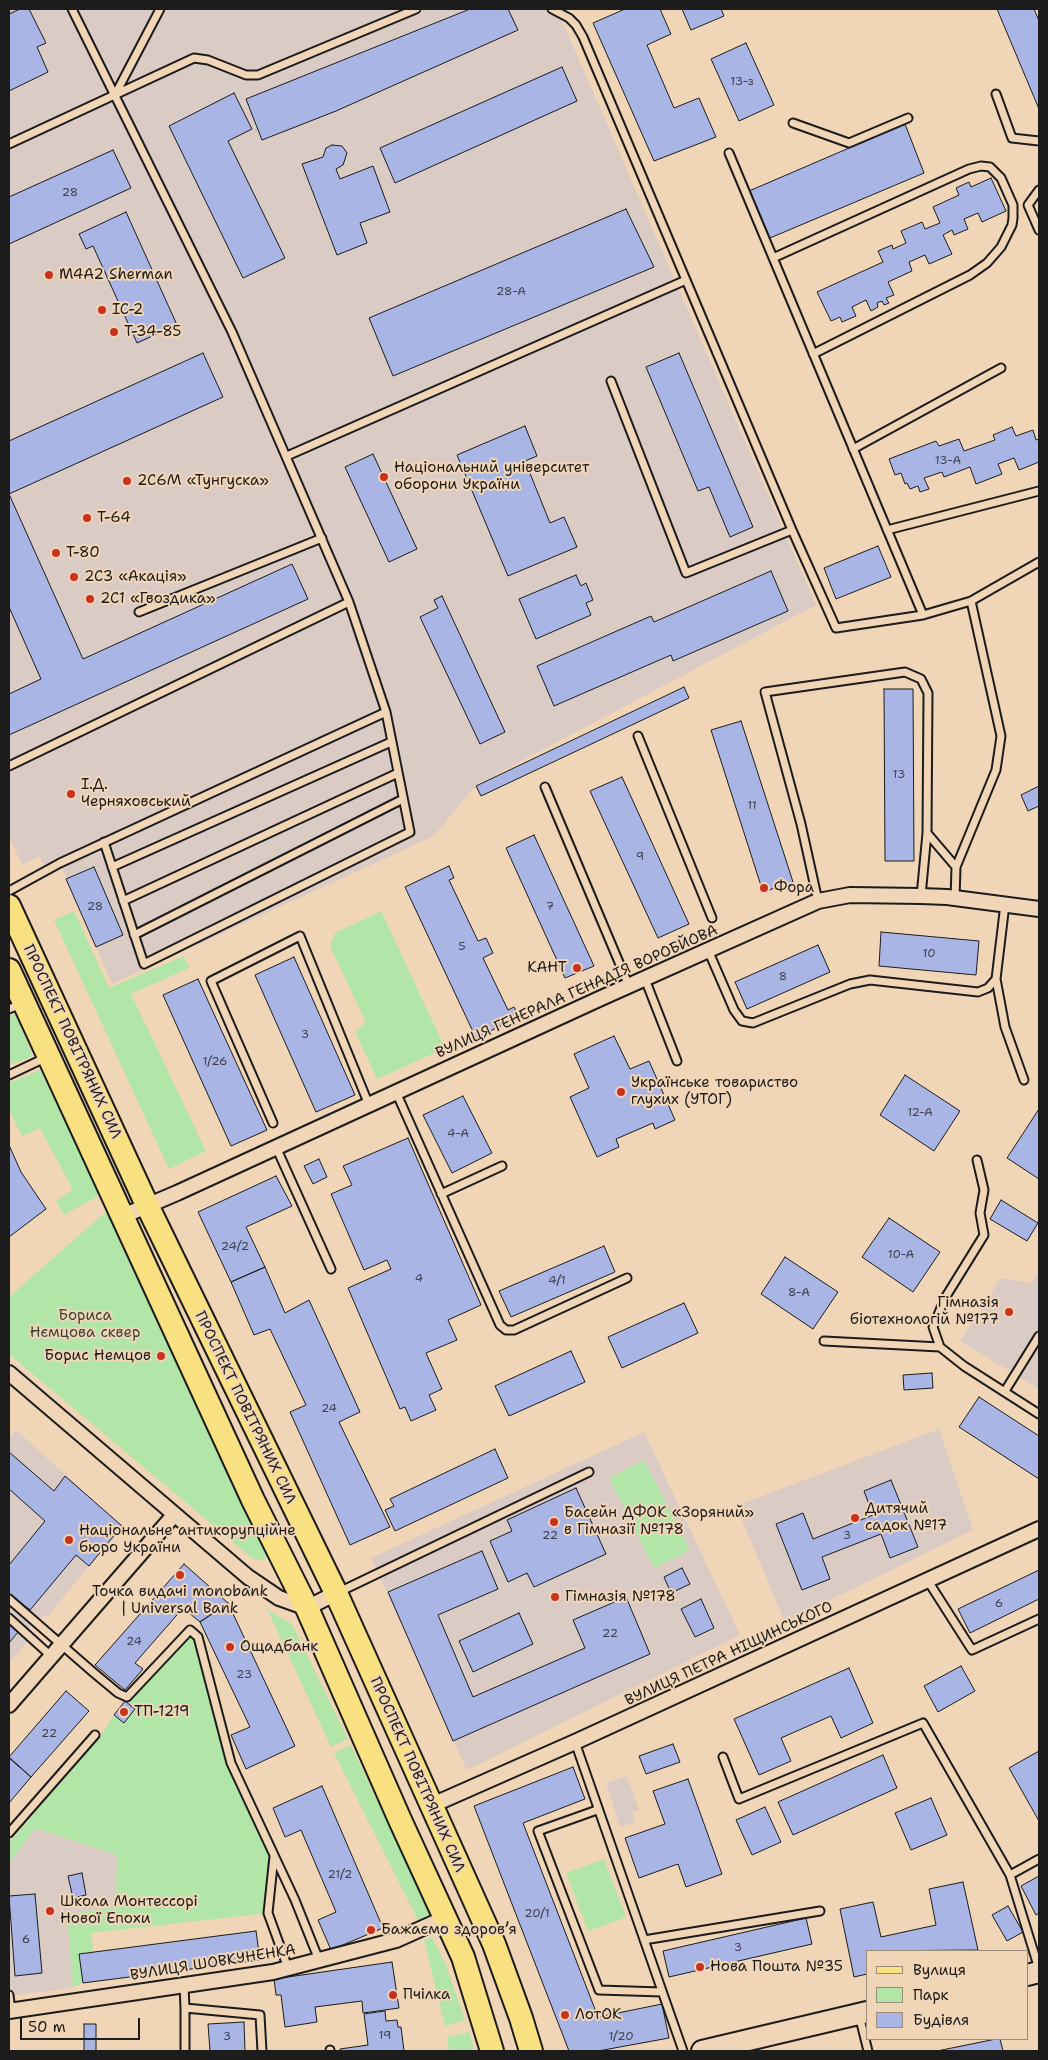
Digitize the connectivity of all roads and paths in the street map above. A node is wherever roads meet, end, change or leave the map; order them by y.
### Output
1 (72, 9) edge
2 (160, 9) edge
3 (416, 9) edge
4 (552, 9) edge
5 (116, 94) junction
6 (996, 94) dead end
7 (908, 118) dead end
8 (793, 124) dead end
9 (1039, 141) edge
10 (9, 144) edge
11 (729, 153) dead end
12 (1039, 190) edge
13 (1039, 230) edge
14 (773, 258) junction
15 (686, 280) junction
16 (813, 354) junction
17 (1001, 368) dead end
18 (610, 381) dead end
19 (853, 449) junction
20 (287, 456) junction
21 (1039, 491) edge
22 (792, 530) junction
23 (887, 530) junction
24 (322, 538) junction
25 (1039, 562) edge
26 (971, 601) junction
27 (350, 602) junction
28 (139, 612) dead end
29 (923, 615) junction
30 (386, 712) junction
31 (638, 736) dead end
32 (391, 742) junction
33 (9, 766) edge
34 (398, 773) junction
35 (545, 787) dead end
36 (403, 799) junction
37 (927, 832) junction
38 (104, 842) junction
39 (112, 867) junction
40 (956, 868) junction
41 (9, 892) edge
42 (920, 896) junction
43 (955, 899) junction
44 (123, 901) junction
45 (818, 901) junction
46 (1005, 904) junction
47 (9, 906) edge
48 (1039, 906) edge
49 (1039, 909) edge
50 (712, 918) dead end
51 (134, 935) junction
52 (708, 950) junction
53 (9, 970) edge
54 (645, 979) junction
55 (996, 979) junction
56 (629, 986) junction
57 (16, 1006) edge
58 (47, 1057) junction
59 (677, 1061) dead end
60 (9, 1075) edge
61 (1024, 1080) dead end
62 (396, 1092) junction
63 (369, 1104) junction
64 (273, 1123) dead end
65 (276, 1148) junction
66 (977, 1160) dead end
67 (502, 1166) dead end
68 (442, 1194) junction
69 (147, 1204) junction
70 (123, 1216) junction
71 (331, 1269) dead end
72 (627, 1278) dead end
73 (1039, 1336) edge
74 (824, 1341) dead end
75 (940, 1347) junction
76 (9, 1373) edge
77 (1005, 1391) junction
78 (1039, 1414) edge
79 (589, 1472) dead end
80 (174, 1515) junction
81 (1039, 1529) edge
82 (928, 1580) junction
83 (336, 1594) junction
84 (9, 1599) edge
85 (307, 1608) junction
86 (9, 1618) edge
87 (1039, 1620) edge
88 (62, 1644) junction
89 (51, 1656) junction
90 (9, 1705) edge
91 (95, 1735) dead end
92 (575, 1742) junction
93 (723, 1757) dead end
94 (430, 1806) junction
95 (597, 1810) junction
96 (9, 1833) edge
97 (274, 1856) junction
98 (1039, 1859) edge
99 (1010, 1875) junction
100 (820, 1911) dead end
101 (445, 1918) junction
102 (644, 1940) junction
103 (320, 1960) junction
104 (288, 1968) junction
105 (1039, 1970) edge
106 (184, 1985) junction
107 (662, 1992) junction
108 (9, 1995) edge
109 (185, 2008) junction
110 (10, 2011) edge
111 (863, 2013) edge
112 (866, 2036) edge
113 (185, 2051) edge
114 (262, 2051) edge
115 (492, 2051) edge
116 (531, 2051) edge
117 (683, 2051) edge
118 (702, 2051) edge

1 - 5 lane
2 - 5 lane
3 - 5 lane
4 - 15 lane
5 - 10 lane
5 - 20 lane
6 - 9 lane
7 - 8 lane
11 - 14 lane
12 - 13 lane
14 - 16 lane
14 - 16 lane
15 - 20 lane
15 - 22 lane
16 - 19 lane
17 - 19 lane
18 - 22 lane
19 - 23 lane
20 - 24 lane
21 - 23 lane
22 - 29 lane
23 - 29 lane
24 - 27 lane
24 - 28 lane
25 - 26 lane
26 - 29 lane
26 - 40 lane
27 - 30 lane
27 - 33 lane
30 - 32 lane
30 - 38 lane
31 - 50 lane
32 - 34 lane
32 - 39 lane
34 - 36 lane
34 - 44 lane
35 - 56 lane
36 - 51 lane
36 - 51 lane
37 - 40 lane
37 - 42 lane
37 - 45 lane
38 - 39 lane
38 - 41 lane
39 - 44 lane
40 - 43 lane
42 - 43 street, ВУЛИЦЯ ГЕНЕРАЛА ГЕНАДІЯ ВОРОБЙОВА
42 - 45 street, ВУЛИЦЯ ГЕНЕРАЛА ГЕНАДІЯ ВОРОБЙОВА
43 - 46 street, ВУЛИЦЯ ГЕНЕРАЛА ГЕНАДІЯ ВОРОБЙОВА
44 - 51 lane
45 - 52 street, ВУЛИЦЯ ГЕНЕРАЛА ГЕНАДІЯ ВОРОБЙОВА
46 - 49 street, ВУЛИЦЯ ГЕНЕРАЛА ГЕНАДІЯ ВОРОБЙОВА
46 - 55 lane
47 - 69 main road, ПРОСПЕКТ ПОВІТРЯНИХ СИЛ
48 - 49 lane
52 - 54 street, ВУЛИЦЯ ГЕНЕРАЛА ГЕНАДІЯ ВОРОБЙОВА
52 - 55 lane
53 - 57 main road, ПРОСПЕКТ ПОВІТРЯНИХ СИЛ
54 - 56 street, ВУЛИЦЯ ГЕНЕРАЛА ГЕНАДІЯ ВОРОБЙОВА
54 - 59 lane
55 - 61 lane
56 - 62 street, ВУЛИЦЯ ГЕНЕРАЛА ГЕНАДІЯ ВОРОБЙОВА
57 - 58 main road, ПРОСПЕКТ ПОВІТРЯНИХ СИЛ
58 - 60 lane
58 - 70 main road, ПРОСПЕКТ ПОВІТРЯНИХ СИЛ
62 - 63 street, ВУЛИЦЯ ГЕНЕРАЛА ГЕНАДІЯ ВОРОБЙОВА
62 - 68 lane
63 - 64 lane
63 - 65 street, ВУЛИЦЯ ГЕНЕРАЛА ГЕНАДІЯ ВОРОБЙОВА
65 - 69 street, ВУЛИЦЯ ГЕНЕРАЛА ГЕНАДІЯ ВОРОБЙОВА
65 - 71 lane
66 - 75 lane
67 - 68 lane
68 - 72 lane
69 - 70 street, ВУЛИЦЯ ГЕНЕРАЛА ГЕНАДІЯ ВОРОБЙОВА
69 - 83 main road, ПРОСПЕКТ ПОВІТРЯНИХ СИЛ
70 - 85 main road, ПРОСПЕКТ ПОВІТРЯНИХ СИЛ
73 - 77 lane
74 - 75 lane
75 - 77 lane
76 - 80 street
77 - 78 lane
79 - 83 lane
80 - 85 street
80 - 88 street
81 - 82 street, ВУЛИЦЯ ПЕТРА НІЩИНСЬКОГО
82 - 87 lane
82 - 92 street, ВУЛИЦЯ ПЕТРА НІЩИНСЬКОГО
83 - 85 street
83 - 94 main road, ПРОСПЕКТ ПОВІТРЯНИХ СИЛ
84 - 88 lane
85 - 101 main road, ПРОСПЕКТ ПОВІТРЯНИХ СИЛ
86 - 89 lane
88 - 89 street
88 - 97 lane
89 - 90 street
91 - 96 lane
92 - 94 street, ВУЛИЦЯ ПЕТРА НІЩИНСЬКОГО
92 - 95 lane
93 - 99 lane
94 - 116 main road, ПРОСПЕКТ ПОВІТРЯНИХ СИЛ
95 - 102 lane
95 - 107 lane
97 - 103 lane
97 - 104 lane
98 - 99 lane
99 - 105 lane
100 - 102 lane
101 - 103 street, ВУЛИЦЯ ШОВКУНЕНКА
101 - 115 main road, ПРОСПЕКТ ПОВІТРЯНИХ СИЛ
102 - 107 lane
103 - 104 street, ВУЛИЦЯ ШОВКУНЕНКА
104 - 106 street, ВУЛИЦЯ ШОВКУНЕНКА
106 - 109 lane
106 - 110 street, ВУЛИЦЯ ШОВКУНЕНКА
107 - 117 lane
108 - 110 lane
109 - 113 lane
109 - 114 lane
111 - 112 lane
111 - 118 street

